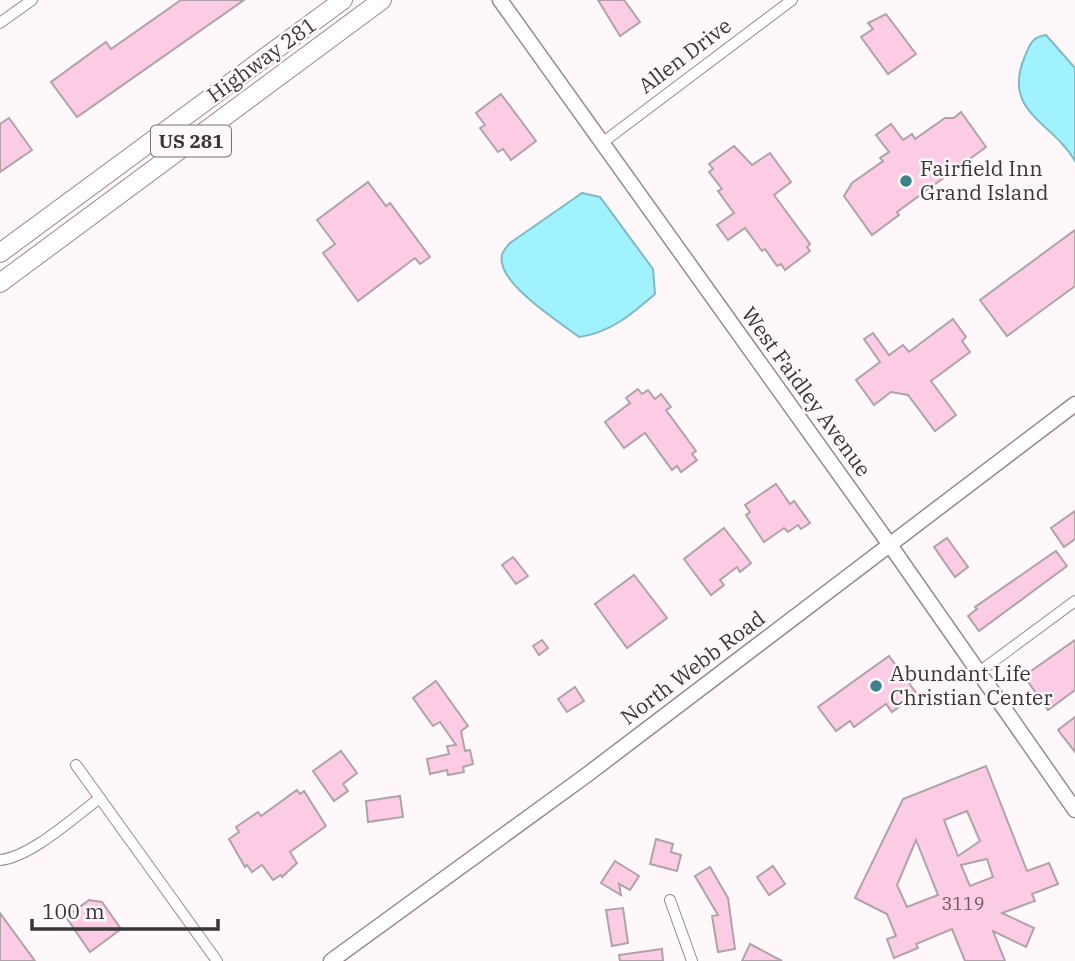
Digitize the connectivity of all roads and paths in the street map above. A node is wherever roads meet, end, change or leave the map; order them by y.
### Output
1 (32, 0) edge
2 (343, 0) edge
3 (382, 0) edge
4 (500, 0) edge
5 (792, 0) edge
6 (0, 23) edge
7 (602, 143) junction
8 (0, 253) edge
9 (0, 283) edge
10 (1075, 404) edge
11 (890, 545) junction
12 (1075, 601) edge
13 (979, 672) junction
14 (76, 765) dead end
15 (100, 798) junction
16 (1074, 807) edge
17 (0, 860) edge
18 (670, 900) dead end
19 (217, 961) edge
20 (331, 961) edge
21 (692, 961) edge

1 - 6 street
2 - 8 highway, Highway 281 / US 281
3 - 9 highway, Highway 281 / US 281
4 - 7 street, West Faidley Avenue
5 - 7 street, Allen Drive
7 - 11 street, West Faidley Avenue
10 - 11 street, North Webb Road
11 - 13 street, West Faidley Avenue
11 - 20 street, North Webb Road
12 - 13 street
13 - 16 street, West Faidley Avenue
14 - 15 street
15 - 17 street
15 - 19 street
18 - 21 street

